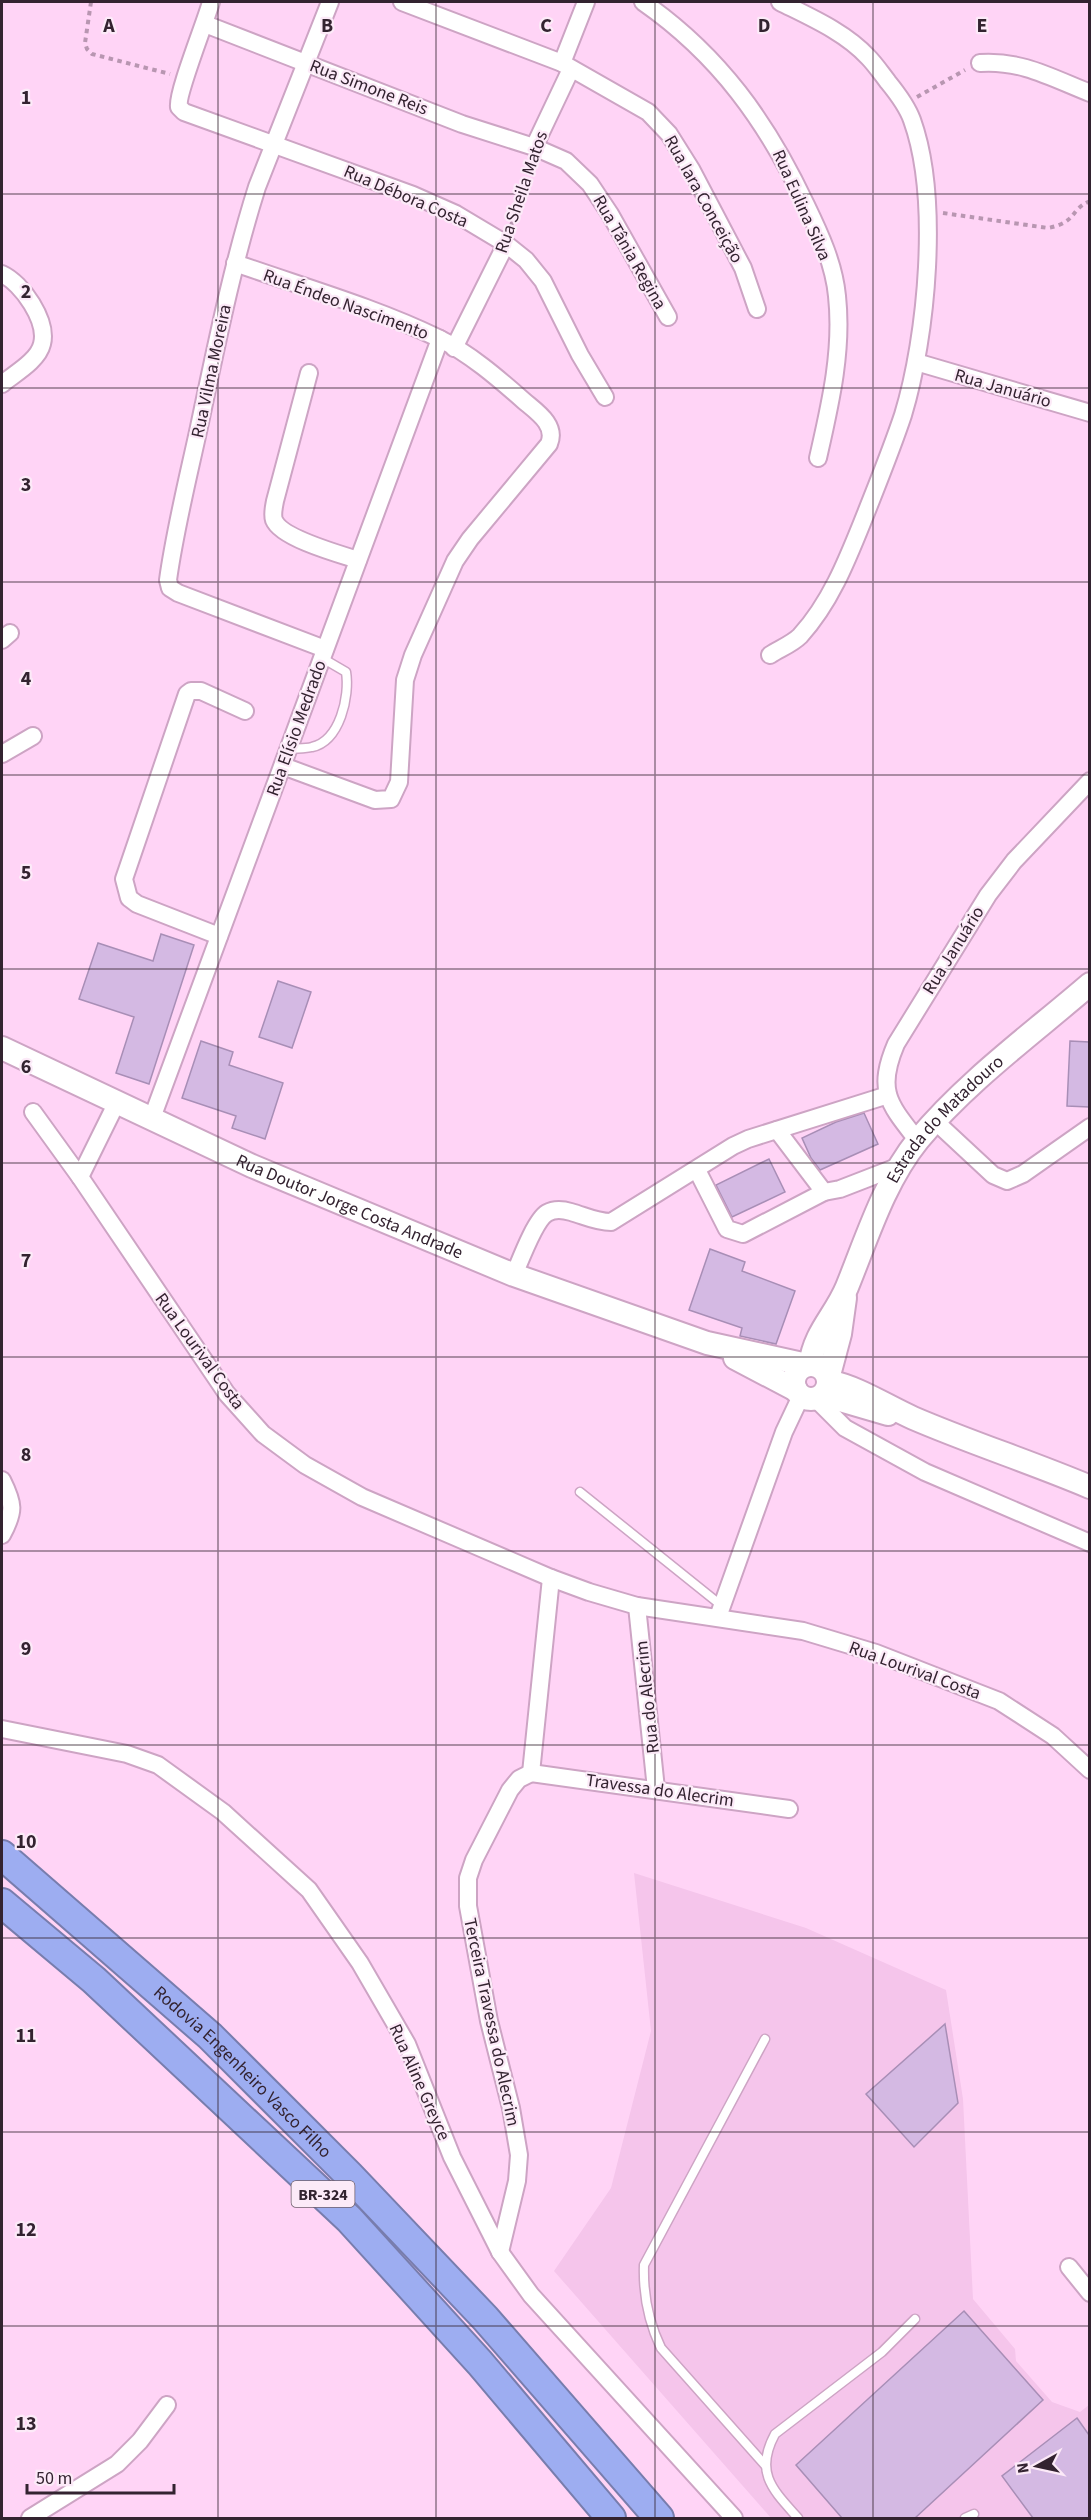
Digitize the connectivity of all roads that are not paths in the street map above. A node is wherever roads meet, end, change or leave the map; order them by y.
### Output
1 (211, 2) edge
2 (330, 2) edge
3 (402, 2) edge
4 (586, 2) edge
5 (643, 2) edge
6 (780, 2) edge
7 (205, 24) junction
8 (305, 62) junction
9 (980, 63) road end
10 (566, 66) junction
11 (1089, 93) edge
12 (274, 144) junction
13 (534, 147) junction
14 (506, 244) junction
15 (236, 263) junction
16 (3, 275) edge
17 (757, 309) dead end
18 (668, 317) dead end
19 (447, 343) junction
20 (916, 362) junction
21 (309, 373) dead end
22 (2, 384) edge
23 (605, 397) dead end
24 (1089, 413) edge
25 (818, 458) dead end
26 (358, 560) junction
27 (323, 653) junction
28 (770, 655) dead end
29 (245, 711) dead end
30 (33, 736) dead end
31 (289, 749) junction
32 (2, 754) edge
33 (283, 766) junction
34 (1089, 780) edge
35 (219, 936) junction
36 (1089, 984) edge
37 (2, 1048) edge
38 (888, 1095) junction
39 (117, 1102) junction
40 (33, 1112) dead end
41 (152, 1118) junction
42 (936, 1122) junction
43 (1089, 1127) edge
44 (777, 1130) junction
45 (918, 1141) junction
46 (902, 1165) junction
47 (697, 1170) junction
48 (80, 1178) junction
49 (824, 1192) junction
50 (514, 1275) junction
51 (814, 1384) junction
52 (2, 1480) edge
53 (1089, 1487) edge
54 (580, 1492) dead end
55 (2, 1535) edge
56 (1089, 1543) edge
57 (551, 1578) junction
58 (637, 1606) junction
59 (720, 1611) junction
60 (2, 1729) edge
61 (1089, 1770) edge
62 (531, 1773) junction
63 (656, 1789) junction
64 (789, 1809) dead end
65 (2, 1855) edge
66 (2, 1903) edge
67 (765, 2039) dead end
68 (500, 2252) junction
69 (1070, 2267) dead end
70 (1089, 2293) edge
71 (915, 2319) dead end
72 (167, 2405) dead end
73 (765, 2465) junction
74 (974, 2514) dead end
75 (30, 2518) edge
76 (610, 2518) edge
77 (659, 2518) edge
78 (734, 2518) edge
79 (798, 2518) edge
80 (965, 2518) edge

1 - 7 street
2 - 8 street, Rua Vilma Moreira
3 - 10 street, Rua Iara Conceição
4 - 10 street, Rua Sheila Matos
5 - 25 street, Rua Eulina Silva
6 - 20 street
7 - 8 street, Rua Simone Reis
7 - 12 street, Rua Débora Costa
8 - 12 street, Rua Vilma Moreira
8 - 13 street, Rua Simone Reis
9 - 11 street
10 - 13 street, Rua Sheila Matos
10 - 17 street, Rua Iara Conceição
12 - 14 street, Rua Débora Costa
12 - 15 street, Rua Vilma Moreira
13 - 18 street, Rua Tânia Regina
14 - 19 street, Rua Sheila Matos
14 - 23 street, Rua Débora Costa
15 - 19 street, Rua Éndeo Nascimento
15 - 27 street, Rua Vilma Moreira
16 - 22 street
19 - 26 street, Rua Elísio Medrado
19 - 33 street, Rua Éndeo Nascimento
20 - 24 street, Rua Januário
20 - 28 street
21 - 26 street
26 - 27 street, Rua Elísio Medrado
27 - 31 street, Rua Elísio Medrado
27 - 31 lane
29 - 35 street
30 - 32 street
31 - 33 street, Rua Elísio Medrado
33 - 35 street, Rua Elísio Medrado
34 - 38 street, Rua Januário
35 - 41 street, Rua Elísio Medrado
36 - 42 main road, Estrada do Matadouro
37 - 39 main road, Rua Doutor Jorge Costa Andrade
38 - 44 street
38 - 45 street, Rua Januário
39 - 41 main road, Rua Doutor Jorge Costa Andrade
39 - 48 street
40 - 48 street, Rua Lourival Costa
41 - 50 main road, Rua Doutor Jorge Costa Andrade
42 - 43 street
42 - 45 main road, Estrada do Matadouro
44 - 47 street
44 - 49 street
45 - 46 main road, Estrada do Matadouro
46 - 49 street
46 - 51 main road, Estrada do Matadouro
47 - 49 street
47 - 50 street
48 - 57 street, Rua Lourival Costa
50 - 51 main road, Rua Doutor Jorge Costa Andrade
51 - 53 main road, Rua Doutor Jorge Costa Andrade
51 - 56 street
51 - 59 street
52 - 55 street
54 - 59 lane
57 - 58 street, Rua Lourival Costa
57 - 62 street
58 - 59 street, Rua Lourival Costa
58 - 63 street, Rua do Alecrim
59 - 61 street, Rua Lourival Costa
60 - 68 street, Rua Aline Greyce
62 - 63 street, Travessa do Alecrim
62 - 68 street, Terceira Travessa do Alecrim
63 - 64 street, Travessa do Alecrim
65 - 77 highway, Rodovia Engenheiro Vasco Filho / BR-324
66 - 76 highway, Rodovia Engenheiro Vasco Filho / BR-324
67 - 73 lane
68 - 78 street, Rua Aline Greyce
69 - 70 street
71 - 73 lane
72 - 75 street
73 - 79 lane
74 - 80 lane

